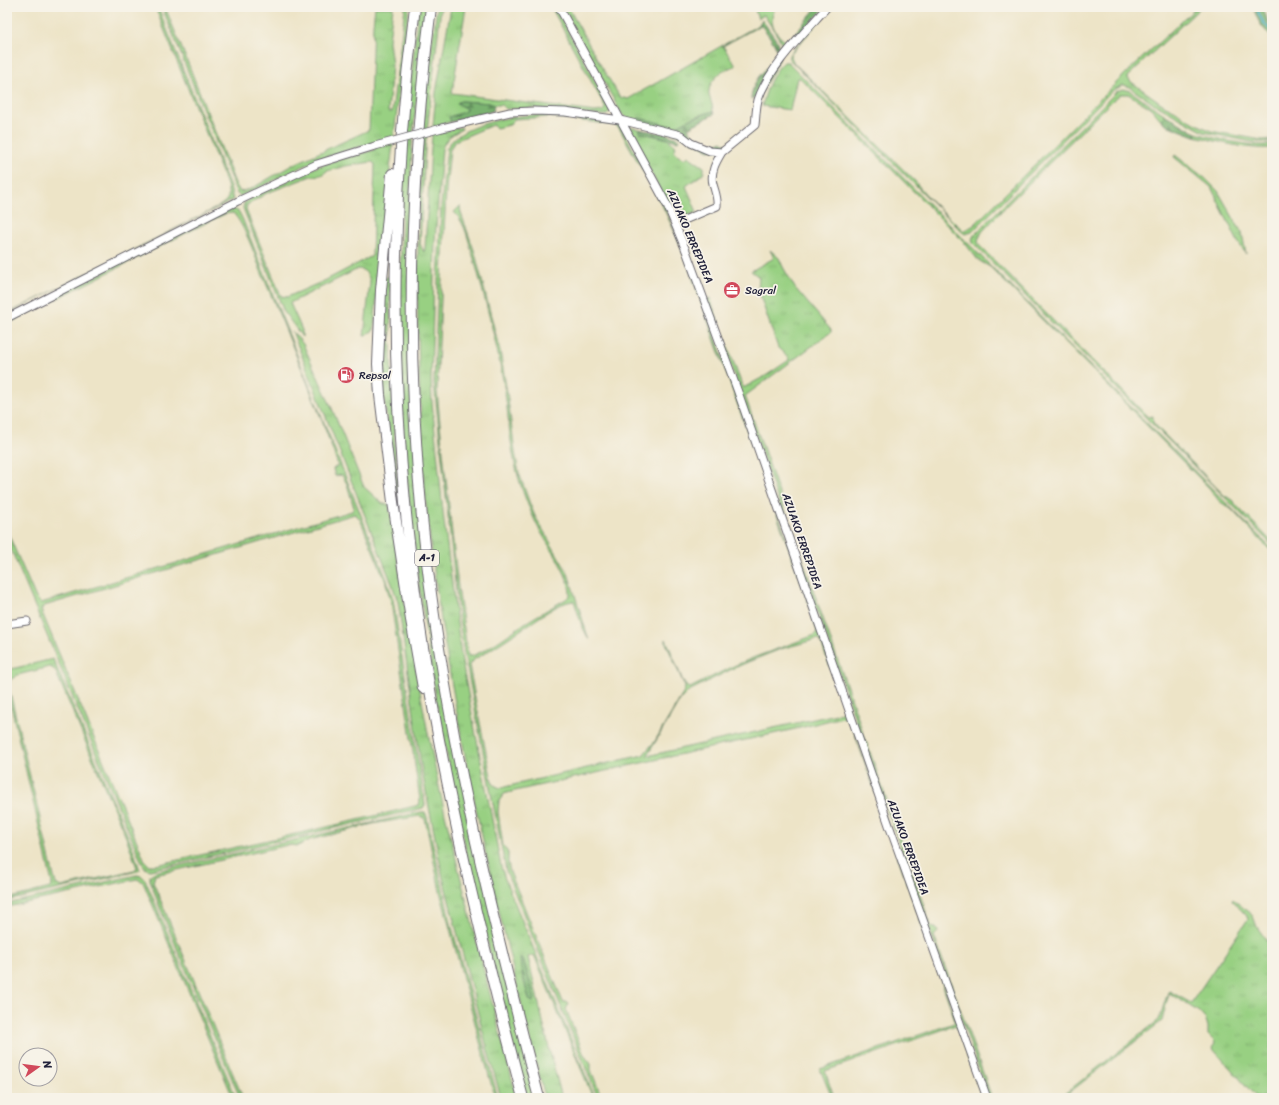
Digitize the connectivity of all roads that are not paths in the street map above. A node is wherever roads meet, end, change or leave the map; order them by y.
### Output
1 (415, 7) edge
2 (431, 7) edge
3 (559, 7) edge
4 (828, 7) edge
5 (620, 120) junction
6 (722, 152) junction
7 (400, 153) junction
8 (675, 224) junction
9 (7, 318) edge
10 (27, 621) dead end
11 (7, 624) edge
12 (462, 850) junction
13 (523, 1098) edge
14 (539, 1098) edge
15 (986, 1098) edge

1 - 7 highway, A-1
2 - 14 highway, A-1
3 - 5 street, AZUAKO ERREPIDEA
4 - 6 street
5 - 6 street
5 - 8 street, AZUAKO ERREPIDEA
5 - 9 street, bridge
6 - 8 street
7 - 12 highway, A-1
7 - 12 highway
8 - 15 street, AZUAKO ERREPIDEA
10 - 11 street
12 - 13 highway, A-1

